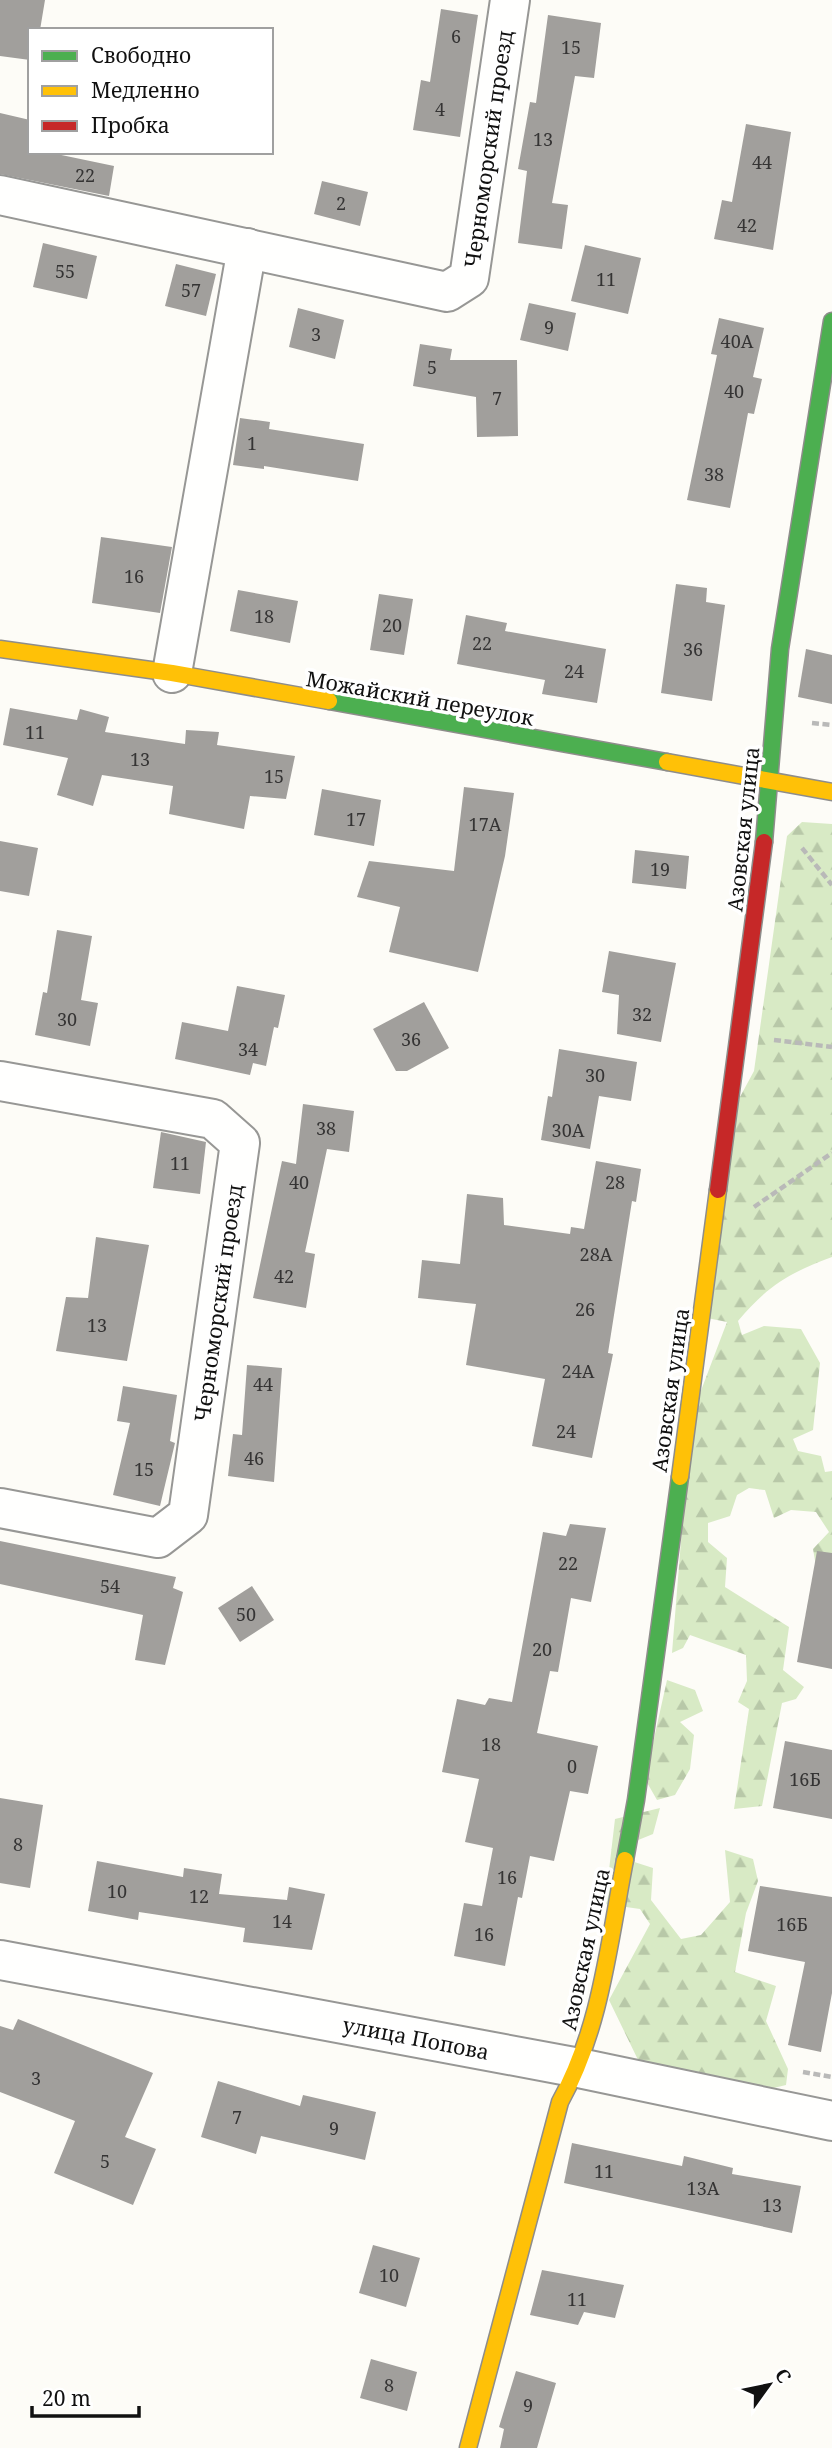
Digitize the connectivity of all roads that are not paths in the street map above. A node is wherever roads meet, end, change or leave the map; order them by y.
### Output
1 (510, 0) edge
2 (0, 195) edge
3 (247, 248) junction
4 (832, 321) edge
5 (0, 649) edge
6 (172, 673) junction
7 (771, 783) junction
8 (832, 792) edge
9 (0, 1082) edge
10 (0, 1508) edge
11 (0, 1960) edge
12 (579, 2068) junction
13 (832, 2120) edge
14 (468, 2448) edge

1 - 3 street, Черноморский проезд
2 - 3 street, Черноморский проезд
3 - 6 street
4 - 7 street, Азовская улица
5 - 6 street, Можайский переулок
6 - 7 street, Можайский переулок
7 - 8 street, Можайский переулок
7 - 12 street, Азовская улица
9 - 10 street, Черноморский проезд
11 - 12 street, улица Попова
12 - 13 street, улица Попова
12 - 14 street, Азовская улица

